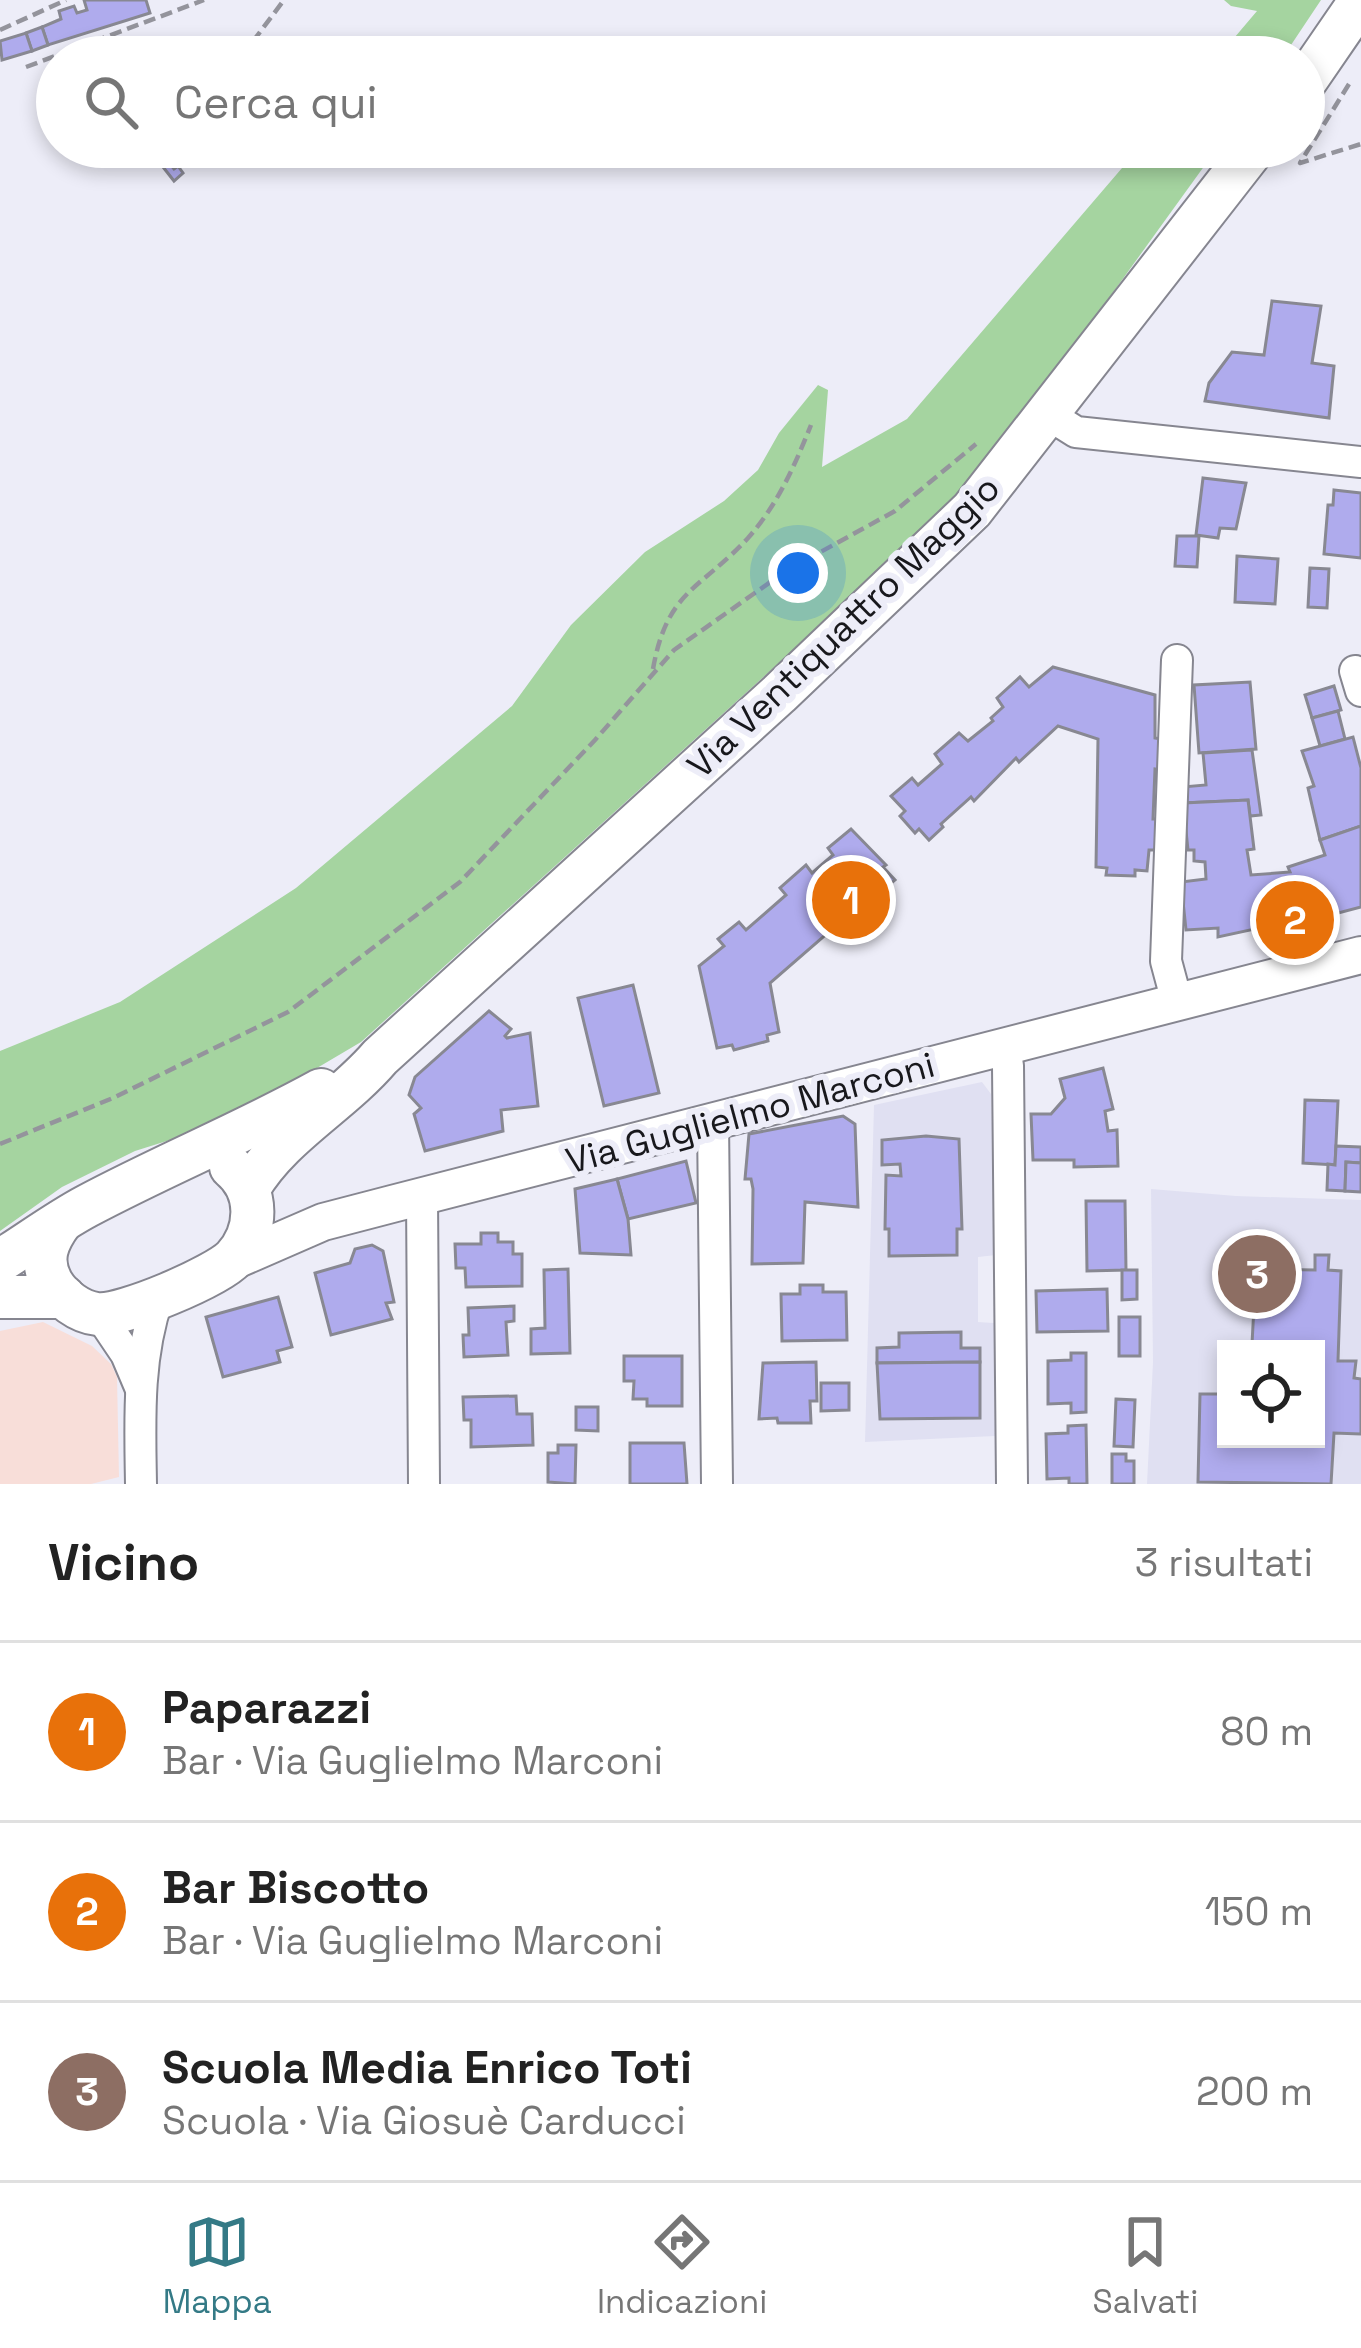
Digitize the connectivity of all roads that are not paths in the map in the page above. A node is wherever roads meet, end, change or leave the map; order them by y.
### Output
1 (1354, 6) edge
2 (1325, 51) edge
3 (1239, 168) edge
4 (1049, 415) junction
5 (1361, 462) edge
6 (1177, 661) dead end
7 (1361, 956) edge
8 (1177, 1001) junction
9 (1005, 1046) junction
10 (380, 1057) junction
11 (713, 1122) junction
12 (196, 1154) junction
13 (250, 1191) junction
14 (422, 1196) junction
15 (61, 1222) junction
16 (323, 1222) junction
17 (0, 1261) edge
18 (231, 1262) junction
19 (0, 1297) edge
20 (158, 1298) junction
21 (81, 1305) junction
22 (140, 1388) junction
23 (141, 1484) edge
24 (424, 1484) edge
25 (718, 1484) edge
26 (1012, 1484) edge

1 - 2 main road
3 - 4 main road, Via Ventiquattro Maggio
4 - 5 street
4 - 10 main road, Via Ventiquattro Maggio
6 - 8 street
7 - 8 street, Via Guglielmo Marconi
8 - 9 street, Via Guglielmo Marconi
9 - 11 street, Via Guglielmo Marconi
9 - 26 street
10 - 12 main road, Via Ventiquattro Maggio
10 - 13 main road, Via Ventiquattro Maggio
11 - 14 street, Via Guglielmo Marconi
11 - 25 street
12 - 13 main road
12 - 15 main road, Via Ventiquattro Maggio
13 - 16 street, Via Guglielmo Marconi
13 - 18 main road
14 - 16 street, Via Guglielmo Marconi
14 - 24 street
15 - 17 main road
15 - 21 main road
16 - 18 street, Via Guglielmo Marconi
18 - 20 main road
19 - 21 main road
20 - 21 main road
20 - 22 street
21 - 22 street
22 - 23 street

